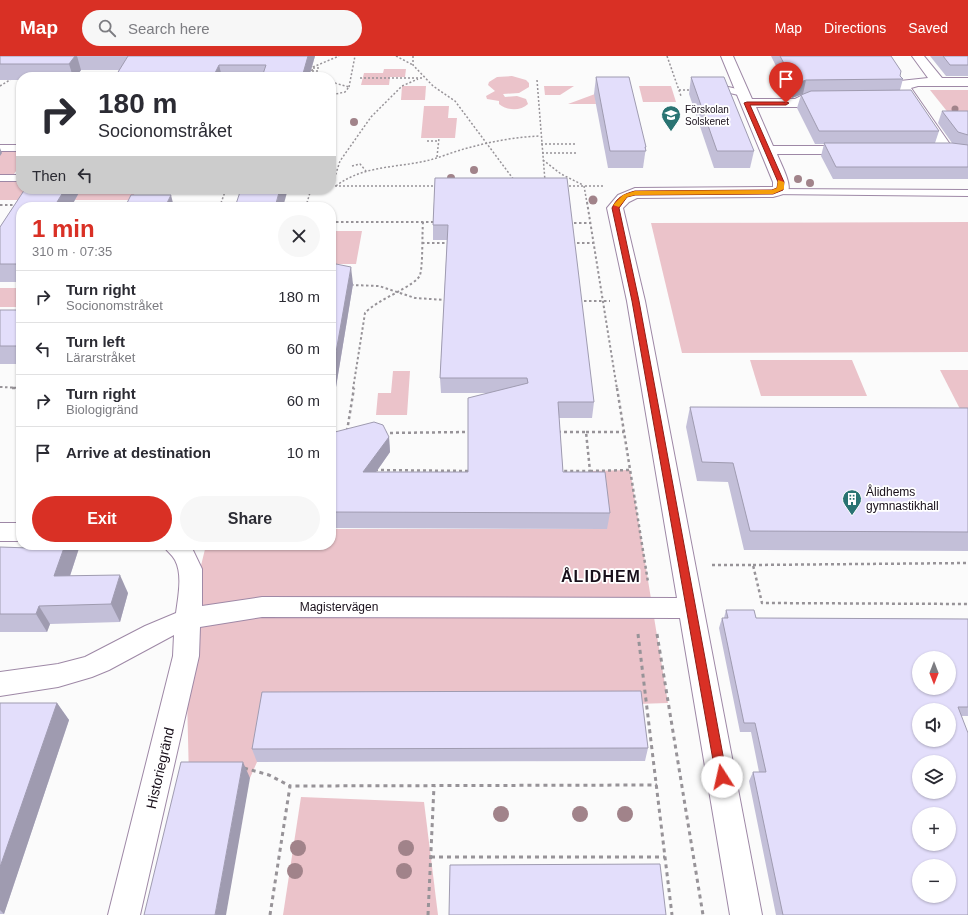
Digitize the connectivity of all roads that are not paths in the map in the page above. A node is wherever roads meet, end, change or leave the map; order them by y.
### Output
1 (727, 56) edge
2 (918, 56) edge
3 (938, 82) junction
4 (968, 82) edge
5 (715, 87) edge
6 (745, 98) junction
7 (842, 98) edge
8 (799, 103) junction
9 (832, 109) edge
10 (0, 148) edge
11 (16, 148) edge
12 (767, 150) junction
13 (863, 150) edge
14 (932, 150) edge
15 (947, 150) junction
16 (963, 153) edge
17 (0, 178) edge
18 (16, 178) edge
19 (777, 187) junction
20 (968, 193) edge
21 (0, 532) edge
22 (16, 532) edge
23 (181, 550) edge
24 (692, 608) junction
25 (188, 619) junction
26 (0, 684) edge
27 (124, 915) edge
28 (746, 915) edge

1 - 6 street
2 - 3 street
3 - 4 street
3 - 15 street
5 - 6 lane
6 - 8 street
6 - 12 street
7 - 8 street
8 - 9 street
10 - 11 lane
12 - 13 street
12 - 19 street
14 - 15 street
15 - 16 street
17 - 18 lane
19 - 20 lane
19 - 24 street
21 - 22 street
23 - 25 street, Historiegränd
24 - 25 street, Magistervägen
24 - 28 street
25 - 26 street, Magistervägen
25 - 27 street, Historiegränd

